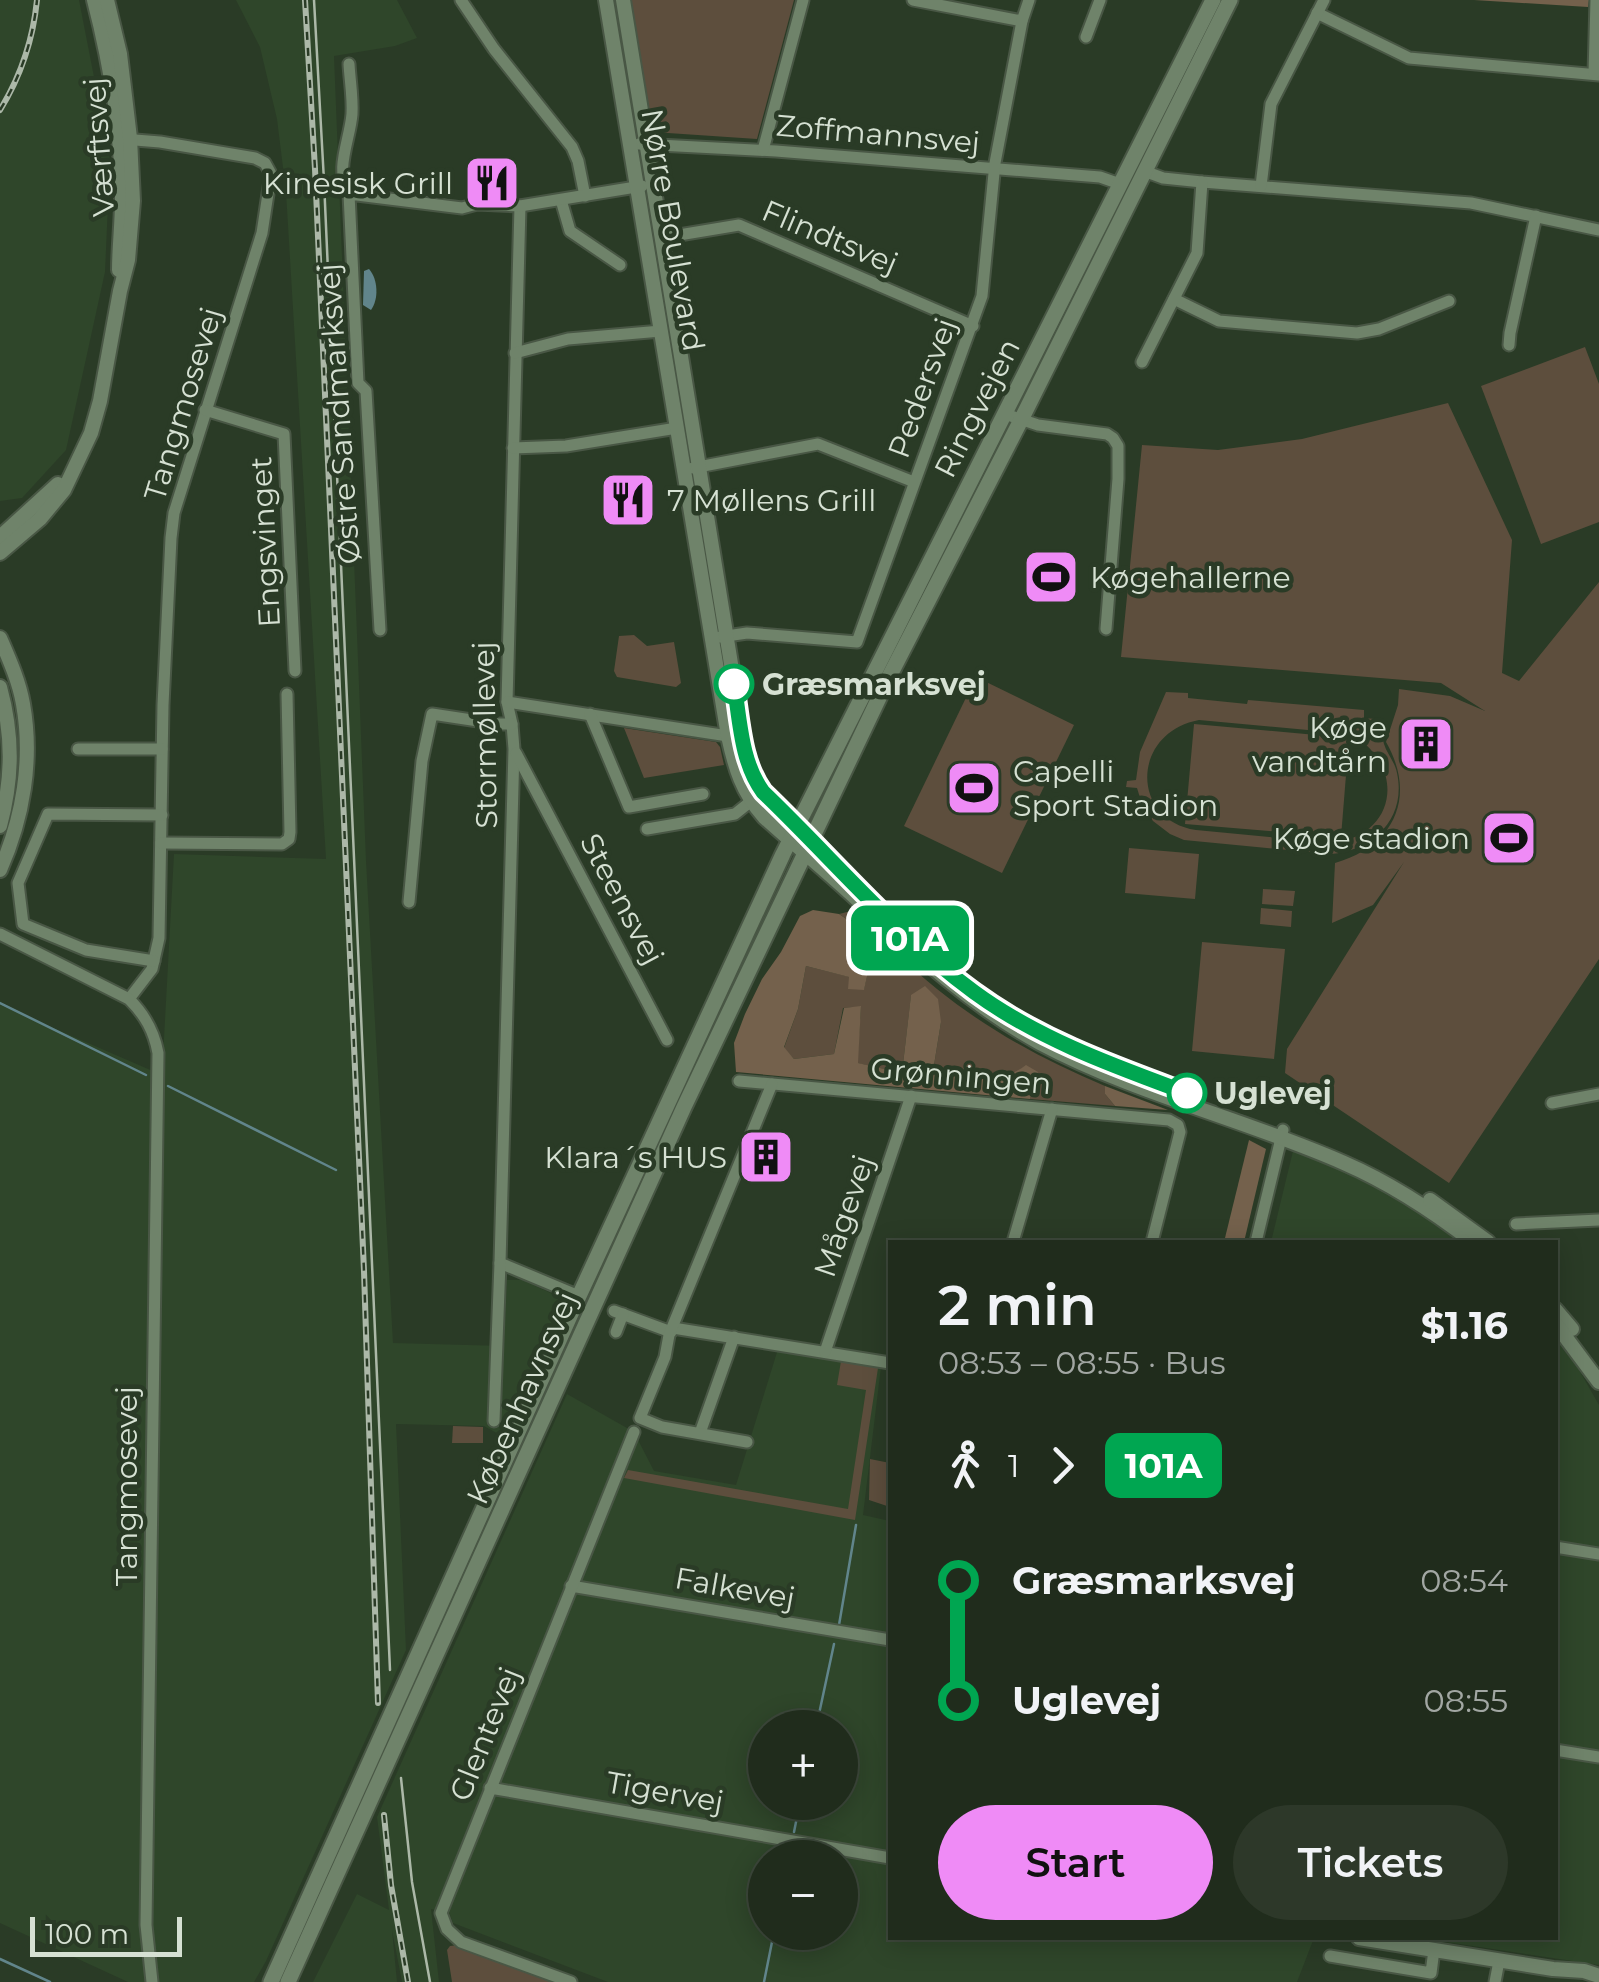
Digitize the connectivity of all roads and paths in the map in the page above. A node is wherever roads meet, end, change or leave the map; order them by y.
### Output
1 (94, 0) edge
2 (107, 0) edge
3 (461, 0) edge
4 (606, 0) edge
5 (622, 0) edge
6 (803, 0) edge
7 (913, 0) edge
8 (1029, 0) edge
9 (1100, 0) edge
10 (1213, 0) edge
11 (1230, 0) edge
12 (1324, 0) edge
13 (1596, 0) edge
14 (1317, 12) junction
15 (1022, 21) junction
16 (1086, 37) dead end
17 (350, 64) dead end
18 (1596, 75) edge
19 (125, 139) junction
20 (638, 144) junction
21 (763, 150) junction
22 (995, 168) junction
23 (1144, 171) junction
24 (1202, 182) junction
25 (653, 184) junction
26 (1120, 184) junction
27 (1261, 186) junction
28 (637, 187) junction
29 (349, 194) junction
30 (585, 196) junction
31 (561, 200) junction
32 (520, 206) junction
33 (1536, 216) junction
34 (1599, 230) edge
35 (662, 238) junction
36 (620, 265) dead end
37 (1174, 299) junction
38 (1449, 302) dead end
39 (973, 326) junction
40 (660, 331) junction
41 (1509, 344) dead end
42 (515, 353) junction
43 (1142, 362) dead end
44 (205, 410) junction
45 (1005, 414) junction
46 (1021, 420) junction
47 (677, 428) junction
48 (514, 448) junction
49 (77, 460) junction
50 (691, 469) junction
51 (914, 482) junction
52 (20, 536) junction
53 (0, 537) edge
54 (0, 553) edge
55 (0, 564) edge
56 (1106, 629) dead end
57 (380, 630) dead end
58 (719, 637) junction
59 (0, 638) edge
60 (296, 671) dead end
61 (0, 686) edge
62 (287, 694) dead end
63 (507, 702) junction
64 (590, 714) junction
65 (512, 724) junction
66 (735, 735) junction
67 (78, 749) dead end
68 (162, 749) junction
69 (514, 750) junction
70 (532, 782) junction
71 (513, 788) junction
72 (703, 794) dead end
73 (750, 802) junction
74 (162, 815) junction
75 (0, 826) edge
76 (647, 829) dead end
77 (793, 833) junction
78 (162, 843) junction
79 (808, 846) junction
80 (0, 870) edge
81 (409, 902) dead end
82 (0, 934) edge
83 (154, 961) junction
84 (129, 1000) junction
85 (667, 1040) dead end
86 (739, 1081) dead end
87 (772, 1084) junction
88 (1599, 1094) edge
89 (911, 1096) junction
90 (1552, 1103) dead end
91 (1052, 1110) junction
92 (1282, 1134) junction
93 (1599, 1220) edge
94 (1516, 1224) dead end
95 (1014, 1240) edge
96 (1153, 1240) edge
97 (1256, 1240) edge
98 (1469, 1240) edge
99 (1485, 1240) edge
100 (500, 1263) junction
101 (580, 1296) junction
102 (1558, 1314) edge
103 (1558, 1327) edge
104 (672, 1330) junction
105 (616, 1332) dead end
106 (734, 1337) junction
107 (825, 1352) junction
108 (888, 1363) edge
109 (1599, 1365) edge
110 (1599, 1382) edge
111 (494, 1421) dead end
112 (634, 1432) dead end
113 (700, 1433) junction
114 (747, 1442) dead end
115 (1558, 1547) edge
116 (1599, 1554) edge
117 (571, 1586) junction
118 (888, 1640) edge
119 (1558, 1750) edge
120 (1599, 1757) edge
121 (490, 1788) junction
122 (888, 1858) edge
123 (1372, 1940) edge
124 (1434, 1950) junction
125 (1330, 1956) dead end
126 (1499, 1960) junction
127 (1552, 1969) junction
128 (1599, 1976) edge
129 (152, 1982) edge
130 (271, 1982) edge
131 (288, 1982) edge
132 (571, 1982) edge
133 (1495, 1982) edge
134 (1585, 1982) edge

1 - 19 street, Værftsvej
2 - 19 street, Værftsvej
3 - 30 street
4 - 20 street, Nørre Boulevard
5 - 20 street, Nørre Boulevard
6 - 21 street
7 - 15 street
8 - 15 street, Pedersvej
9 - 16 street
10 - 26 main road, Ringvejen
11 - 23 main road, Ringvejen
12 - 14 street
13 - 18 street
14 - 18 street
14 - 27 street
15 - 22 street, Pedersvej
17 - 29 street, Østre Sandmarksvej
19 - 44 street, Tangmosevej
19 - 49 street, Værftsvej
20 - 21 street, Zoffmannsvej
20 - 25 street, Nørre Boulevard
20 - 28 street, Nørre Boulevard
21 - 22 street, Zoffmannsvej
22 - 26 street, Zoffmannsvej
22 - 39 street, Pedersvej
23 - 24 street
23 - 46 main road, Ringvejen
24 - 27 street
24 - 37 street
25 - 28 street
25 - 35 street, Nørre Boulevard
26 - 45 main road, Ringvejen
27 - 33 street
28 - 30 street
28 - 40 street, Nørre Boulevard
29 - 32 street
29 - 57 street, Østre Sandmarksvej
30 - 31 street
31 - 32 street
31 - 36 street
32 - 42 street, Stormøllevej
33 - 34 street
33 - 41 street
35 - 39 street, Flindtsvej
35 - 50 street, Nørre Boulevard
37 - 38 street
37 - 43 street
39 - 51 street, Pedersvej
40 - 42 street
40 - 47 street, Nørre Boulevard
42 - 48 street, Stormøllevej
44 - 60 street, Engsvinget
44 - 68 street, Tangmosevej
45 - 46 street
45 - 77 main road, Ringvejen
46 - 56 street
46 - 79 main road, Ringvejen
47 - 48 street
47 - 50 street, Nørre Boulevard
48 - 63 street, Stormøllevej
49 - 52 street, Værftsvej
49 - 53 street, Værftsvej
50 - 51 street
50 - 58 street, Nørre Boulevard
51 - 58 street, Pedersvej
52 - 54 street, Værftsvej
52 - 55 street, Værftsvej
58 - 66 street, Nørre Boulevard
59 - 80 street
61 - 75 street
62 - 78 street
63 - 64 street
63 - 65 street, Stormøllevej
64 - 66 street
64 - 72 street
65 - 69 street, Stormøllevej
65 - 81 street
66 - 73 street, Nørre Boulevard
66 - 77 street, Nørre Boulevard
67 - 68 street
68 - 74 street, Tangmosevej
69 - 70 street, Steensvej
69 - 71 street, Stormøllevej
70 - 71 street
70 - 85 street, Steensvej
71 - 100 street, Stormøllevej
73 - 76 street
73 - 77 street, Nørre Boulevard
74 - 78 street, Tangmosevej
74 - 83 street
77 - 79 street
77 - 101 main road, Københavnsvej
78 - 83 street, Tangmosevej
79 - 92 street
79 - 131 main road, Københavnsvej
82 - 84 street, Tangmosevej
83 - 84 street, Tangmosevej
84 - 129 street, Tangmosevej
86 - 87 street, Grønningen
87 - 89 street, Grønningen
87 - 104 street
88 - 90 street
89 - 91 street, Grønningen
89 - 107 street, Mågevej
91 - 95 street
91 - 96 street, Grønningen
92 - 97 street
92 - 98 street
92 - 99 street
93 - 94 street
100 - 101 street
100 - 111 street, Stormøllevej
101 - 130 main road, Københavnsvej
102 - 109 street
103 - 110 street
104 - 105 street
104 - 106 street
104 - 113 street
106 - 107 street
106 - 113 street
107 - 108 street
112 - 117 street, Glentevej
113 - 114 street
115 - 116 street
117 - 118 street, Falkevej
117 - 121 street, Glentevej
119 - 120 street
121 - 122 street, Tigervej
121 - 132 street, Glentevej
123 - 124 street
124 - 125 street
124 - 126 street
126 - 127 street
126 - 133 street
127 - 128 street
127 - 134 street

